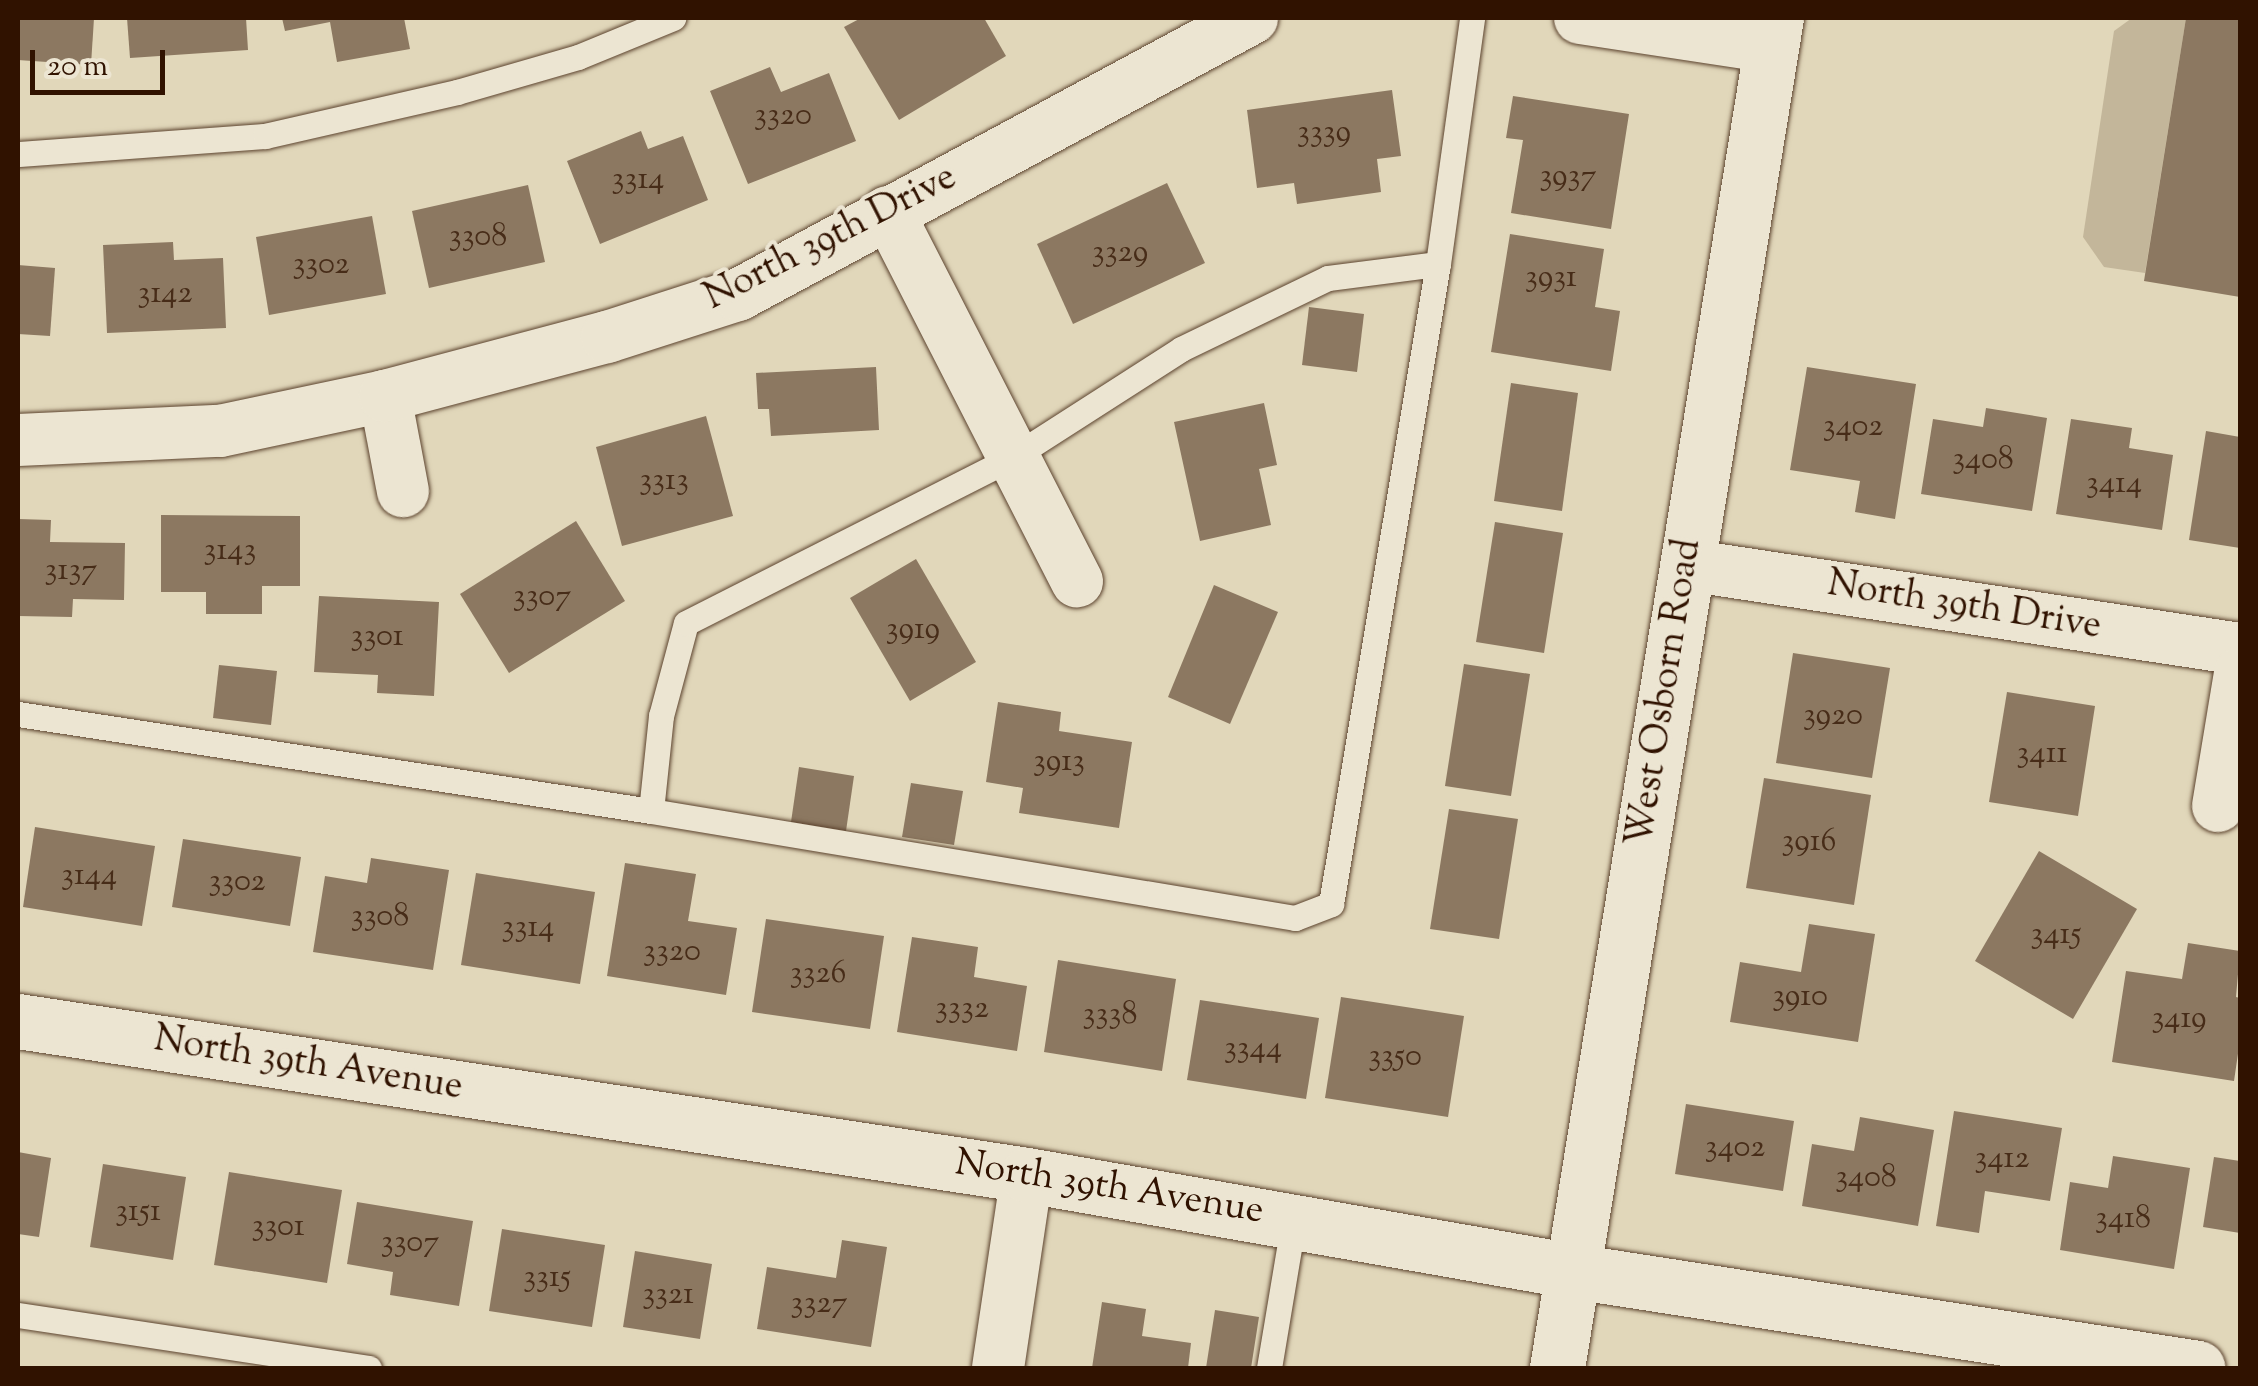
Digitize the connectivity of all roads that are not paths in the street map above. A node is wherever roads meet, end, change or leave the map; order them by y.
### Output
1 (673, 18) edge
2 (1252, 18) edge
3 (1472, 18) edge
4 (1580, 18) edge
5 (1774, 32) edge
6 (18, 154) edge
7 (888, 212) junction
8 (1438, 264) junction
9 (386, 396) junction
10 (18, 440) edge
11 (1013, 458) junction
12 (403, 491) dead end
13 (1687, 565) junction
14 (1077, 582) dead end
15 (2240, 649) edge
16 (2240, 674) edge
17 (18, 714) edge
18 (2218, 806) dead end
19 (651, 812) junction
20 (18, 1021) edge
21 (1028, 1175) junction
22 (1294, 1219) junction
23 (1573, 1272) junction
24 (18, 1315) edge
25 (2072, 1362) edge
26 (369, 1368) edge
27 (998, 1368) edge
28 (1270, 1368) edge
29 (1558, 1368) edge
30 (2198, 1368) edge

1 - 6 lane
2 - 7 street, North 39th Drive
3 - 8 lane
4 - 5 street
5 - 13 street, West Osborn Road
7 - 9 street, North 39th Drive
7 - 11 street
8 - 11 lane
8 - 19 lane
9 - 10 street, North 39th Drive
9 - 12 street
11 - 14 street
11 - 19 lane
13 - 15 street, North 39th Drive
13 - 23 street, West Osborn Road
16 - 18 street
17 - 19 lane
20 - 21 street, North 39th Avenue
21 - 22 street, North 39th Avenue
21 - 27 street
22 - 23 street, North 39th Avenue
22 - 28 lane
23 - 25 street, North 39th Avenue
23 - 29 street, West Osborn Road
24 - 26 lane
25 - 30 street, North 39th Avenue

